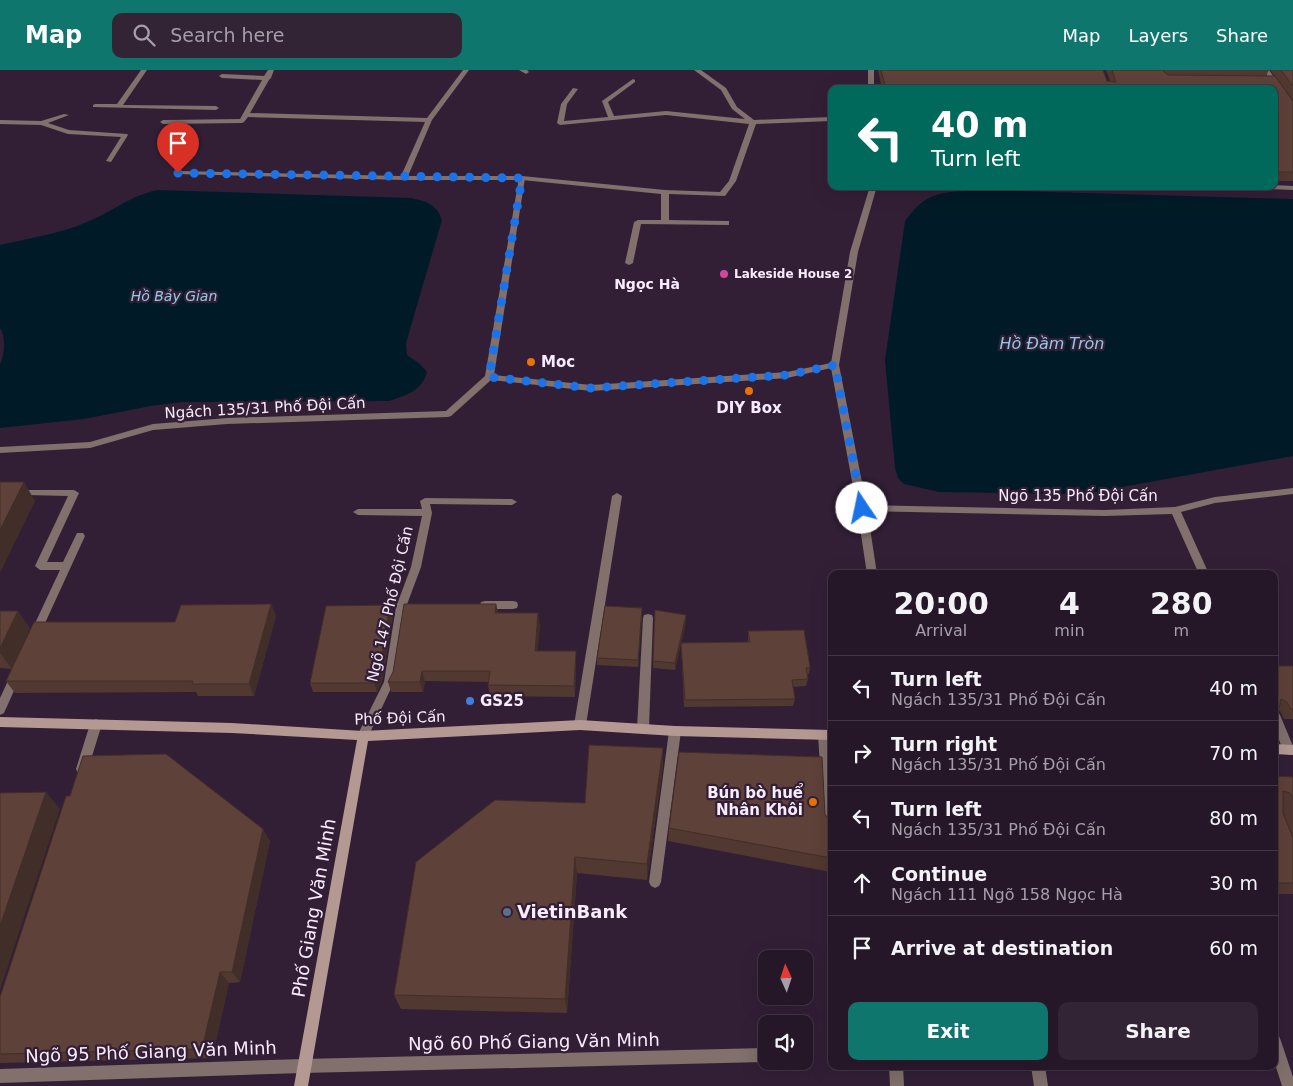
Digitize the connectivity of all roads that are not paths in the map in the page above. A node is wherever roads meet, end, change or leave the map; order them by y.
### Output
1 (144, 70) edge
2 (272, 70) edge
3 (466, 70) edge
4 (697, 70) edge
5 (871, 70) edge
6 (1266, 70) edge
7 (222, 76) dead end
8 (268, 78) junction
9 (1262, 80) edge
10 (1272, 80) junction
11 (633, 81) dead end
12 (871, 85) edge
13 (1276, 85) edge
14 (1278, 88) edge
15 (575, 89) dead end
16 (95, 106) dead end
17 (118, 106) junction
18 (216, 108) dead end
19 (1293, 108) edge
20 (66, 114) dead end
21 (246, 115) junction
22 (612, 119) junction
23 (828, 119) edge
24 (429, 120) junction
25 (0, 122) edge
26 (163, 122) dead end
27 (753, 122) junction
28 (42, 123) junction
29 (109, 161) dead end
30 (178, 173) dead end
31 (404, 178) junction
32 (522, 178) junction
33 (1278, 187) edge
34 (1293, 188) edge
35 (873, 190) edge
36 (665, 192) junction
37 (665, 222) junction
38 (726, 223) dead end
39 (629, 263) dead end
40 (835, 365) junction
41 (489, 377) junction
42 (0, 450) edge
43 (1293, 491) edge
44 (29, 493) dead end
45 (617, 496) dead end
46 (512, 502) dead end
47 (862, 508) junction
48 (1175, 510) junction
49 (358, 512) dead end
50 (427, 513) junction
51 (80, 536) dead end
52 (67, 566) junction
53 (871, 570) edge
54 (1202, 570) edge
55 (512, 605) dead end
56 (476, 606) edge
57 (648, 618) dead end
58 (40, 623) junction
59 (56, 623) edge
60 (32, 640) edge
61 (20, 667) edge
62 (0, 710) edge
63 (0, 722) edge
64 (1278, 723) edge
65 (96, 724) junction
66 (580, 725) junction
67 (643, 728) junction
68 (675, 730) junction
69 (828, 735) edge
70 (363, 736) junction
71 (1278, 749) edge
72 (1291, 750) edge
73 (78, 781) edge
74 (655, 882) dead end
75 (1278, 1053) edge
76 (758, 1055) edge
77 (303, 1066) junction
78 (896, 1070) edge
79 (1039, 1070) edge
80 (0, 1076) edge
81 (301, 1086) edge
82 (897, 1086) edge
83 (1041, 1086) edge
84 (1289, 1086) edge

1 - 17 street
2 - 8 street
3 - 24 street
4 - 27 street
5 - 12 street
6 - 10 street
7 - 8 street
8 - 21 street
9 - 10 street
10 - 13 street
11 - 22 street
14 - 19 street
15 - 22 street
16 - 17 street
17 - 18 street
20 - 28 street
21 - 24 street
21 - 26 street
22 - 27 street
23 - 27 street
24 - 31 street
25 - 28 street
27 - 36 street
28 - 29 street
30 - 31 street
31 - 32 street
32 - 36 street
32 - 41 street
33 - 34 street
35 - 40 street
36 - 37 street
37 - 38 street
37 - 39 street
40 - 41 street
40 - 47 street
41 - 42 street, Ngách 135/31 Phố Đội Cấn
43 - 48 street, Ngõ 135 Phố Đội Cấn
44 - 52 street
45 - 66 street
46 - 50 street, Ngõ 147 Phố Đội Cấn
47 - 48 street, Ngõ 135 Phố Đội Cấn
47 - 53 street
48 - 54 street
49 - 50 street
50 - 70 street, Ngõ 147 Phố Đội Cấn
51 - 52 street
52 - 58 street
55 - 56 street
57 - 67 street
58 - 59 street
58 - 60 street
61 - 62 street
63 - 65 street, Phố Đội Cấn
64 - 72 street
65 - 70 street, Phố Đội Cấn
65 - 73 street
66 - 67 street, Phố Đội Cấn
66 - 70 street, Phố Đội Cấn
67 - 68 street, Phố Đội Cấn
68 - 69 street, Phố Đội Cấn
68 - 74 street
70 - 77 street, Phố Giang Văn Minh
71 - 72 street
75 - 84 street
76 - 77 street, Ngõ 60 Phố Giang Văn Minh
77 - 80 street, Ngõ 95 Phố Giang Văn Minh
77 - 81 street, Phố Giang Văn Minh
78 - 82 street
79 - 83 street

